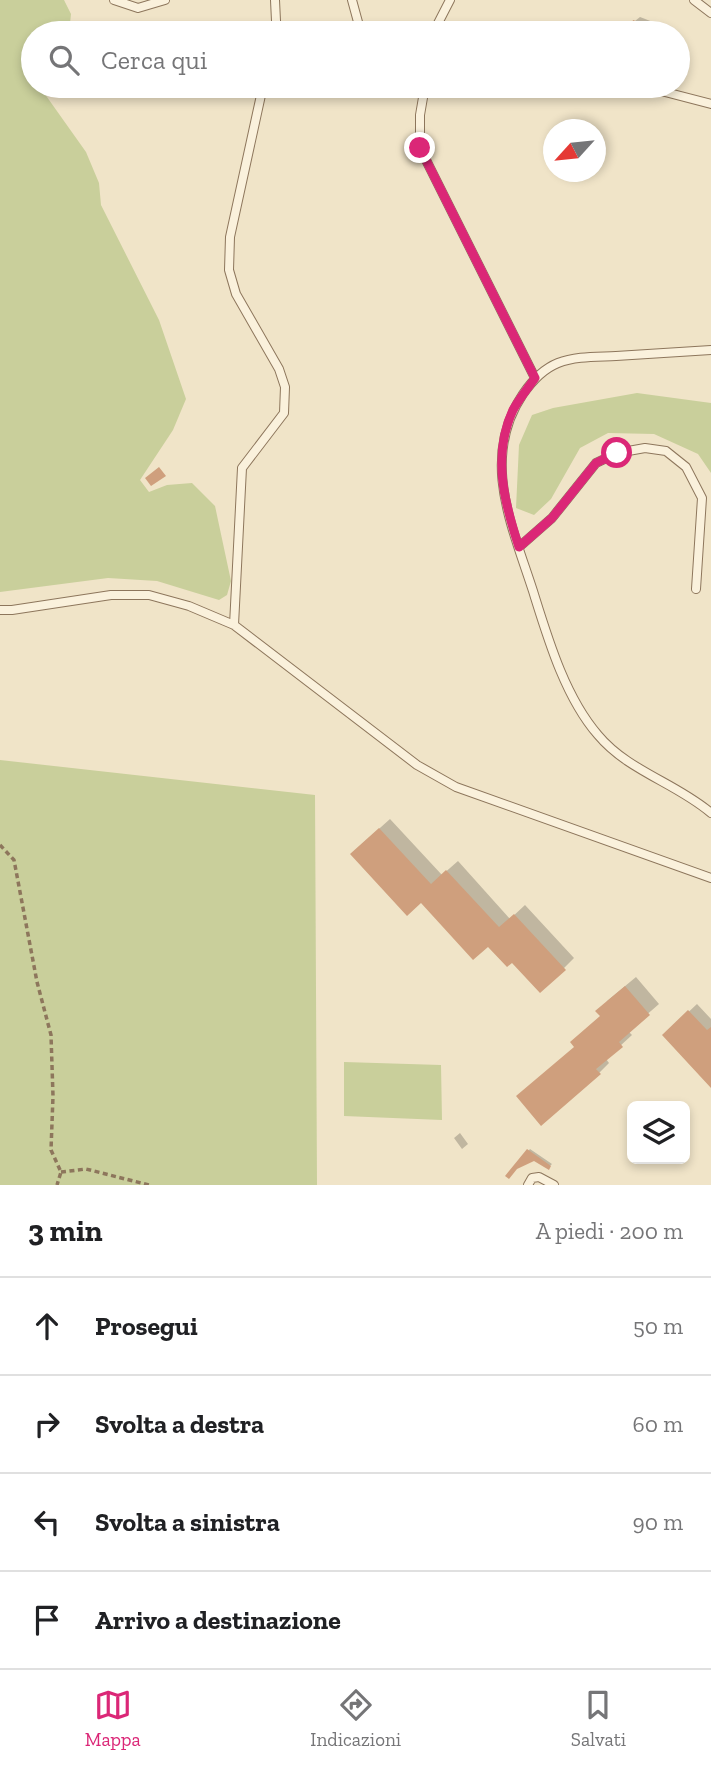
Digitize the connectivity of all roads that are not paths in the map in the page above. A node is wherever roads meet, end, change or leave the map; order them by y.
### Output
1 (114, 0) edge
2 (165, 0) edge
3 (275, 0) edge
4 (352, 0) edge
5 (450, 0) edge
6 (694, 0) edge
7 (711, 13) edge
8 (276, 21) edge
9 (358, 21) edge
10 (440, 21) edge
11 (260, 98) edge
12 (423, 98) edge
13 (688, 98) edge
14 (711, 104) edge
15 (711, 350) edge
16 (535, 378) junction
17 (519, 547) junction
18 (696, 589) dead end
19 (0, 610) edge
20 (234, 625) junction
21 (711, 813) edge
22 (711, 878) edge
23 (528, 1185) edge
24 (554, 1185) edge

1 - 2 lane
3 - 8 lane
4 - 9 lane
5 - 10 lane
6 - 7 lane
11 - 20 lane
12 - 16 lane
13 - 14 lane
15 - 16 lane
16 - 17 lane
17 - 18 lane
17 - 21 lane
19 - 20 lane
20 - 22 lane
23 - 24 lane

